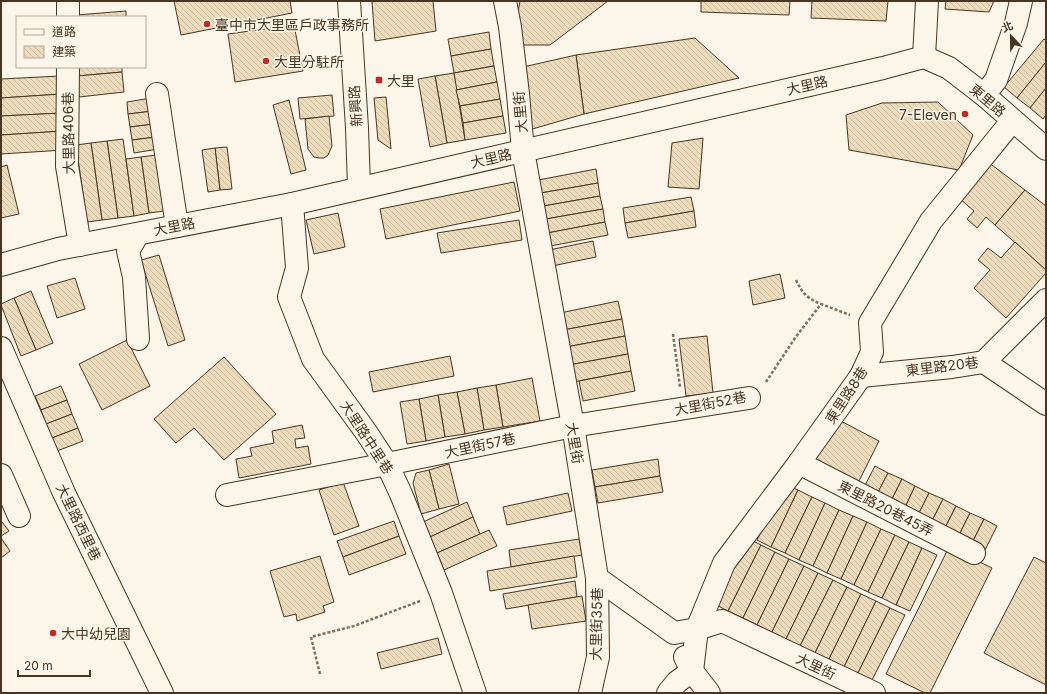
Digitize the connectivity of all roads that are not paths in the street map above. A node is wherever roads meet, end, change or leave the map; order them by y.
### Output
1 (68, 1) edge
2 (349, 1) edge
3 (505, 1) edge
4 (927, 1) edge
5 (1021, 1) edge
6 (68, 16) edge
7 (924, 58) junction
8 (68, 68) edge
9 (157, 94) dead end
10 (984, 95) junction
11 (1012, 121) junction
12 (1046, 149) edge
13 (523, 151) junction
14 (360, 187) junction
15 (292, 204) junction
16 (177, 226) junction
17 (138, 234) junction
18 (80, 245) junction
19 (1, 265) edge
20 (1046, 300) edge
21 (138, 339) dead end
22 (1, 348) edge
23 (984, 362) junction
24 (861, 376) junction
25 (750, 398) road end
26 (1046, 404) edge
27 (573, 426) junction
28 (799, 463) junction
29 (387, 464) junction
30 (1, 475) edge
31 (227, 495) dead end
32 (19, 516) dead end
33 (974, 553) dead end
34 (597, 578) junction
35 (697, 629) junction
36 (674, 633) junction
37 (692, 671) junction
38 (162, 693) edge
39 (475, 693) edge
40 (590, 693) edge
41 (668, 693) edge
42 (709, 693) edge
43 (874, 693) edge

1 - 6 street
2 - 14 street, 新興路
3 - 13 street, 大里街
4 - 7 street
5 - 10 street
7 - 10 street, 東里路
7 - 13 street, 大里路
8 - 18 street, 大里路406巷
9 - 16 street
10 - 11 street, 東里路
11 - 12 street, 東里路
11 - 24 street, 東里路8巷
13 - 14 street, 大里路
13 - 27 street, 大里街
14 - 15 street, 大里路
15 - 16 street, 大里路
15 - 29 street, 大里路中里巷
16 - 17 street, 大里路
17 - 18 street, 大里路
17 - 21 street
18 - 19 street, 大里路
20 - 23 street, 東里路20巷
22 - 38 street, 大里路西里巷
23 - 24 street, 東里路20巷
23 - 26 street
24 - 28 street, 東里路8巷
25 - 27 street, 大里街52巷
27 - 29 street, 大里街57巷
27 - 34 street, 大里街
28 - 33 street, 東里路20巷45弄
28 - 35 street, 東里路8巷
29 - 31 street, 大里街57巷
29 - 39 street, 大里路中里巷
30 - 32 street
34 - 36 street
34 - 40 street, 大里街35巷
35 - 36 street, 大里街
35 - 37 street, 東里路8巷
35 - 43 street, 大里街
36 - 37 street
37 - 41 street
37 - 42 street

